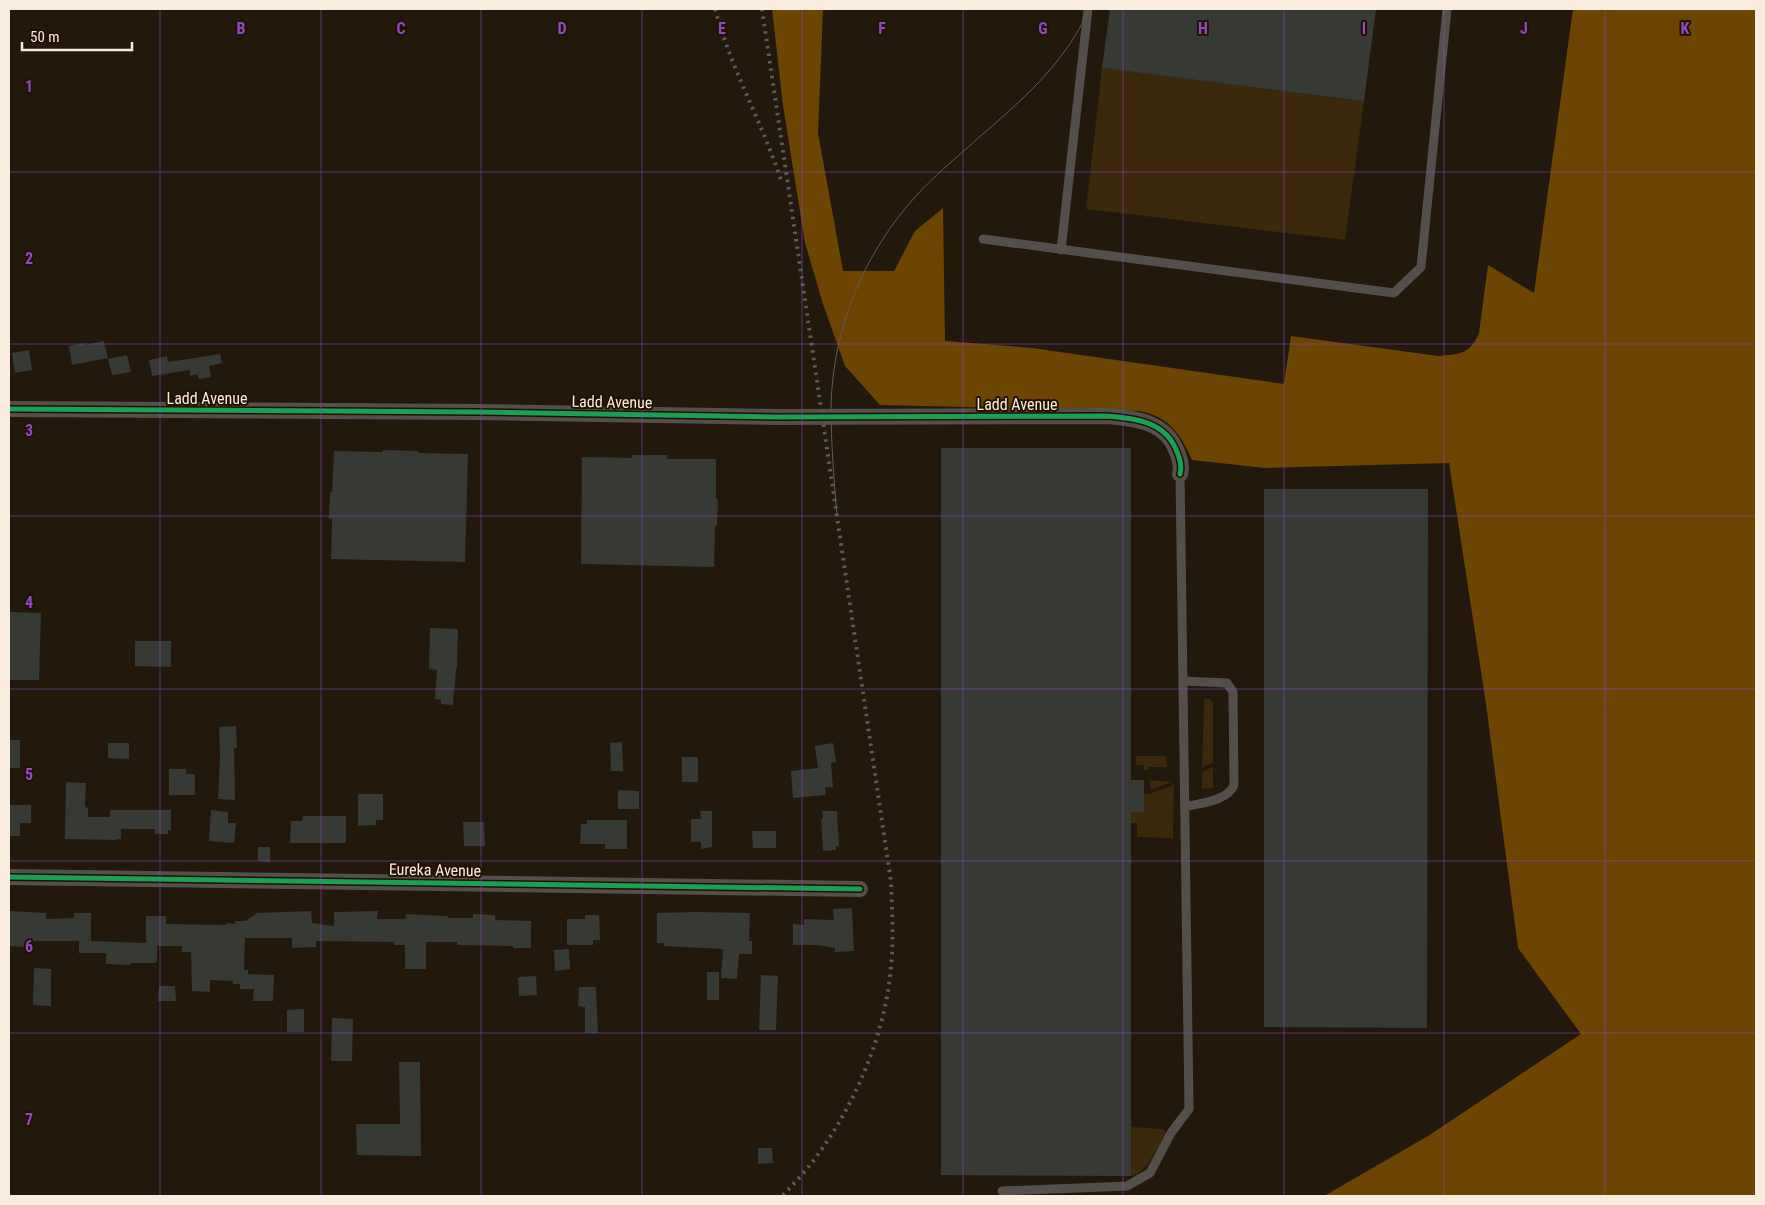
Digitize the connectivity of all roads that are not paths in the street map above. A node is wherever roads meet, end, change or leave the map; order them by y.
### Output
1 (1088, 9) edge
2 (1447, 9) edge
3 (983, 240) dead end
4 (1060, 250) junction
5 (9, 409) edge
6 (1180, 474) joint
7 (1183, 682) junction
8 (1185, 807) junction
9 (9, 878) edge
10 (860, 889) dead end
11 (1002, 1191) dead end

1 - 4 lane
2 - 4 lane
3 - 4 lane
5 - 6 street, Ladd Avenue
6 - 7 lane
7 - 8 lane
7 - 8 lane
8 - 11 lane
9 - 10 street, Eureka Avenue

